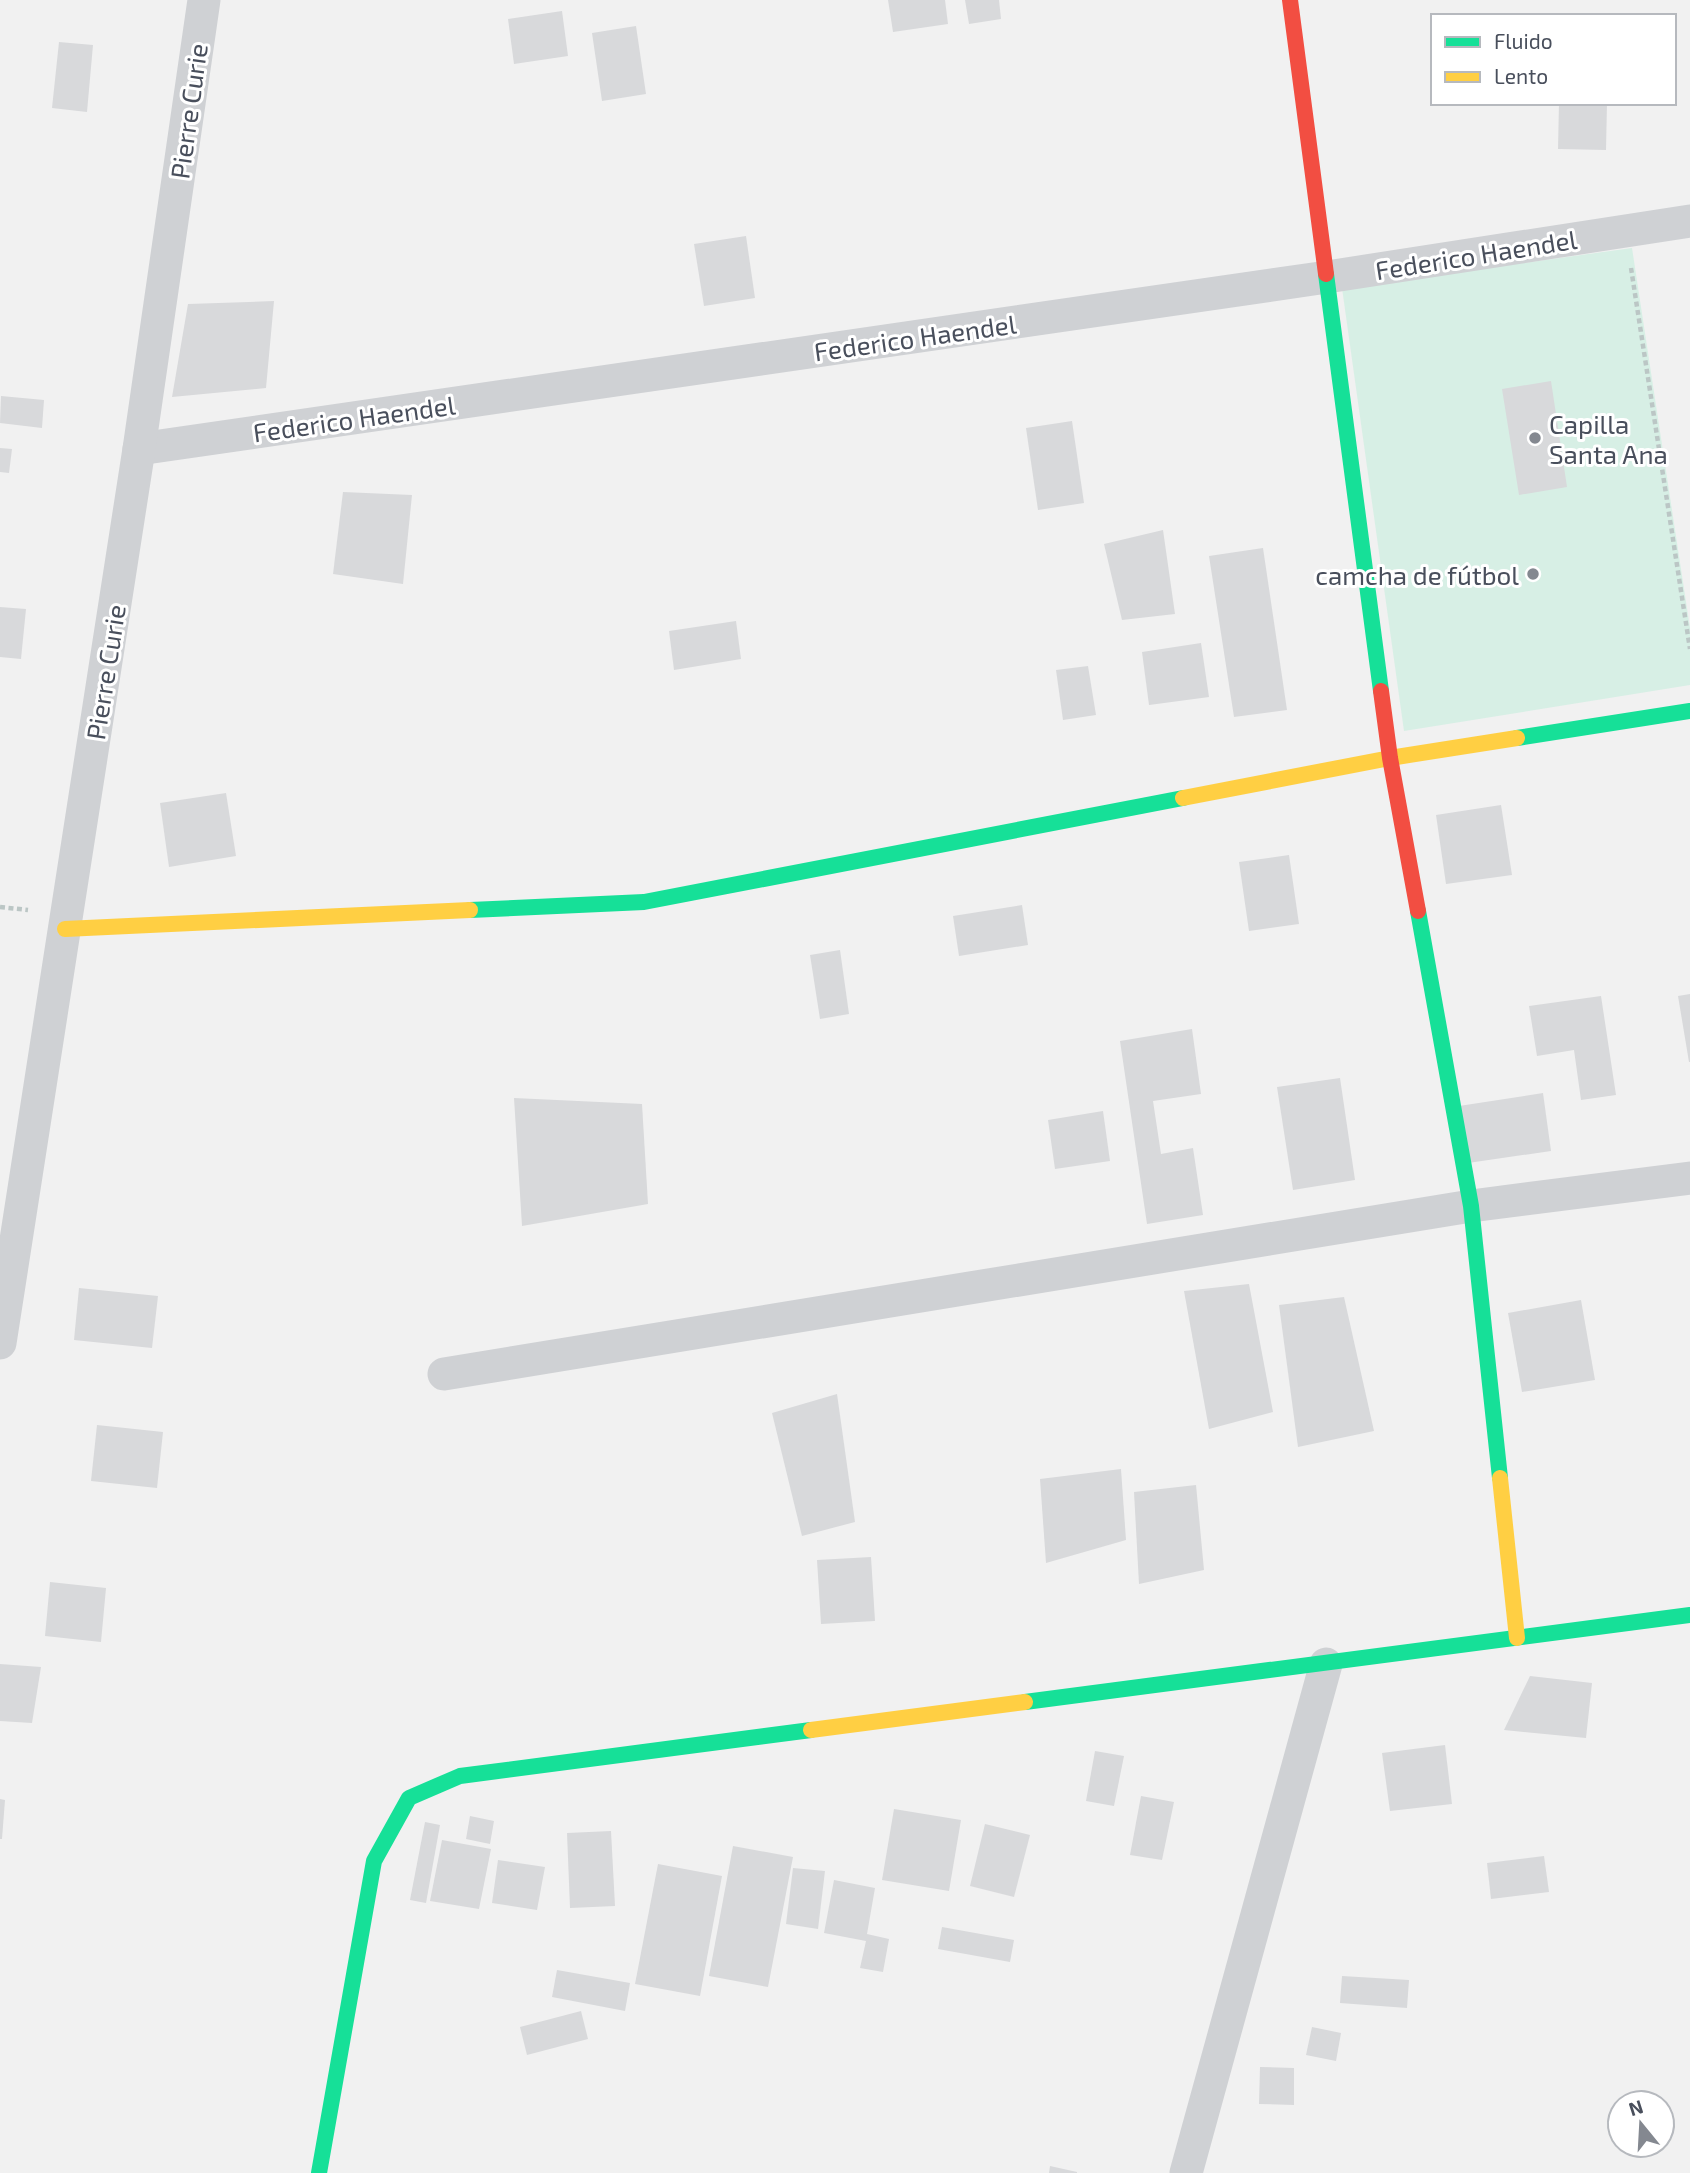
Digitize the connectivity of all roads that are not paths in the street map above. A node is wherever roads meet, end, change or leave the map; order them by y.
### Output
1 (204, 0) edge
2 (1290, 0) edge
3 (1690, 221) edge
4 (1327, 277) junction
5 (139, 449) junction
6 (1690, 711) edge
7 (1390, 758) junction
8 (65, 929) junction
9 (1690, 1178) edge
10 (1471, 1206) junction
11 (0, 1343) edge
12 (444, 1374) dead end
13 (1690, 1615) edge
14 (1517, 1638) junction
15 (1326, 1664) junction
16 (319, 2173) edge
17 (1186, 2173) edge

1 - 5 street, Pierre Curie
2 - 4 street
3 - 4 street, Federico Haendel
4 - 5 street, Federico Haendel
4 - 7 street
5 - 8 street, Pierre Curie
6 - 7 street
7 - 8 street
7 - 10 street
8 - 11 street, Pierre Curie
9 - 10 street
10 - 12 street
10 - 14 street
13 - 14 street
14 - 15 street
15 - 16 street
15 - 17 street

